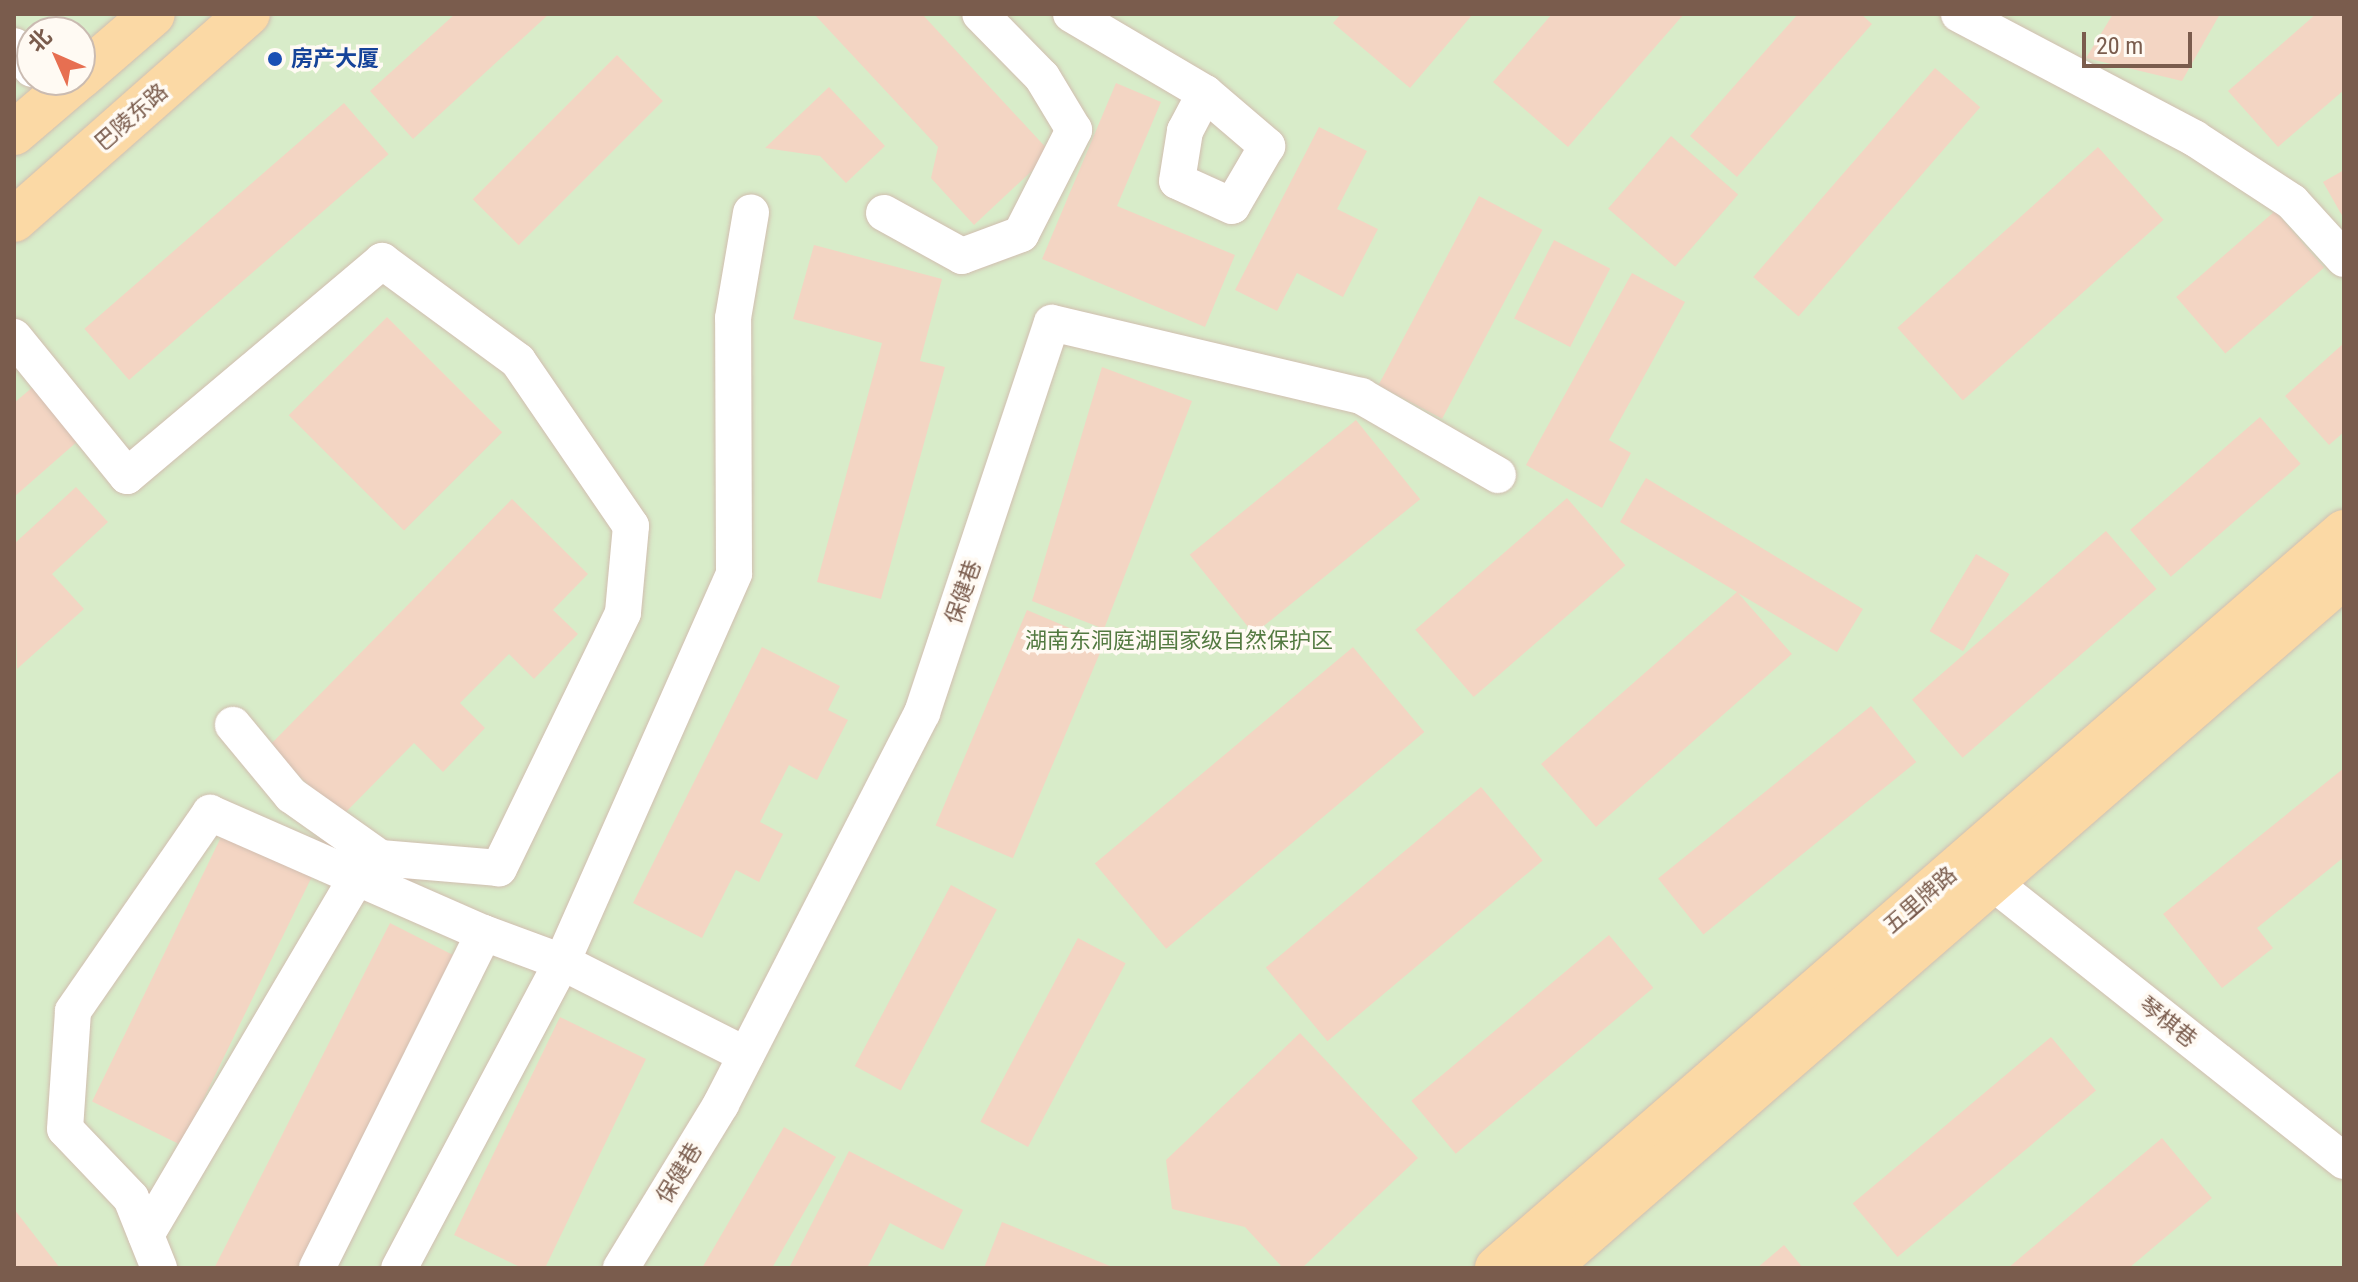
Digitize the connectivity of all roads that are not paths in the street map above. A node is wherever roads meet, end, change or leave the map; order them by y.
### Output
1 (153, 14) edge
2 (248, 14) edge
3 (980, 14) edge
4 (1071, 14) edge
5 (1959, 14) edge
6 (96, 54) edge
7 (1205, 93) dead end
8 (45, 96) edge
9 (14, 133) edge
10 (751, 213) dead end
11 (884, 213) dead end
12 (14, 220) edge
13 (2344, 259) edge
14 (14, 337) edge
15 (1498, 475) dead end
16 (2344, 532) edge
17 (2344, 576) edge
18 (233, 725) dead end
19 (357, 877) junction
20 (1992, 882) junction
21 (484, 933) junction
22 (562, 962) junction
23 (746, 1055) junction
24 (2344, 1161) edge
25 (146, 1235) junction
26 (159, 1268) edge
27 (317, 1268) edge
28 (399, 1268) edge
29 (621, 1268) edge
30 (1497, 1268) edge
31 (1547, 1268) edge

1 - 6 main road
2 - 12 main road, 巴陵东路
3 - 11 street
4 - 7 street
5 - 13 street
8 - 9 main road
10 - 22 street
14 - 18 street
15 - 23 street, 保健巷
16 - 30 main road, 五里牌路
17 - 20 main road, 五里牌路
19 - 21 street
19 - 25 street
19 - 25 street
20 - 24 street, 琴棋巷
20 - 31 main road, 五里牌路
21 - 22 street
21 - 27 street
22 - 23 street
22 - 28 street
23 - 29 street, 保健巷
25 - 26 street

